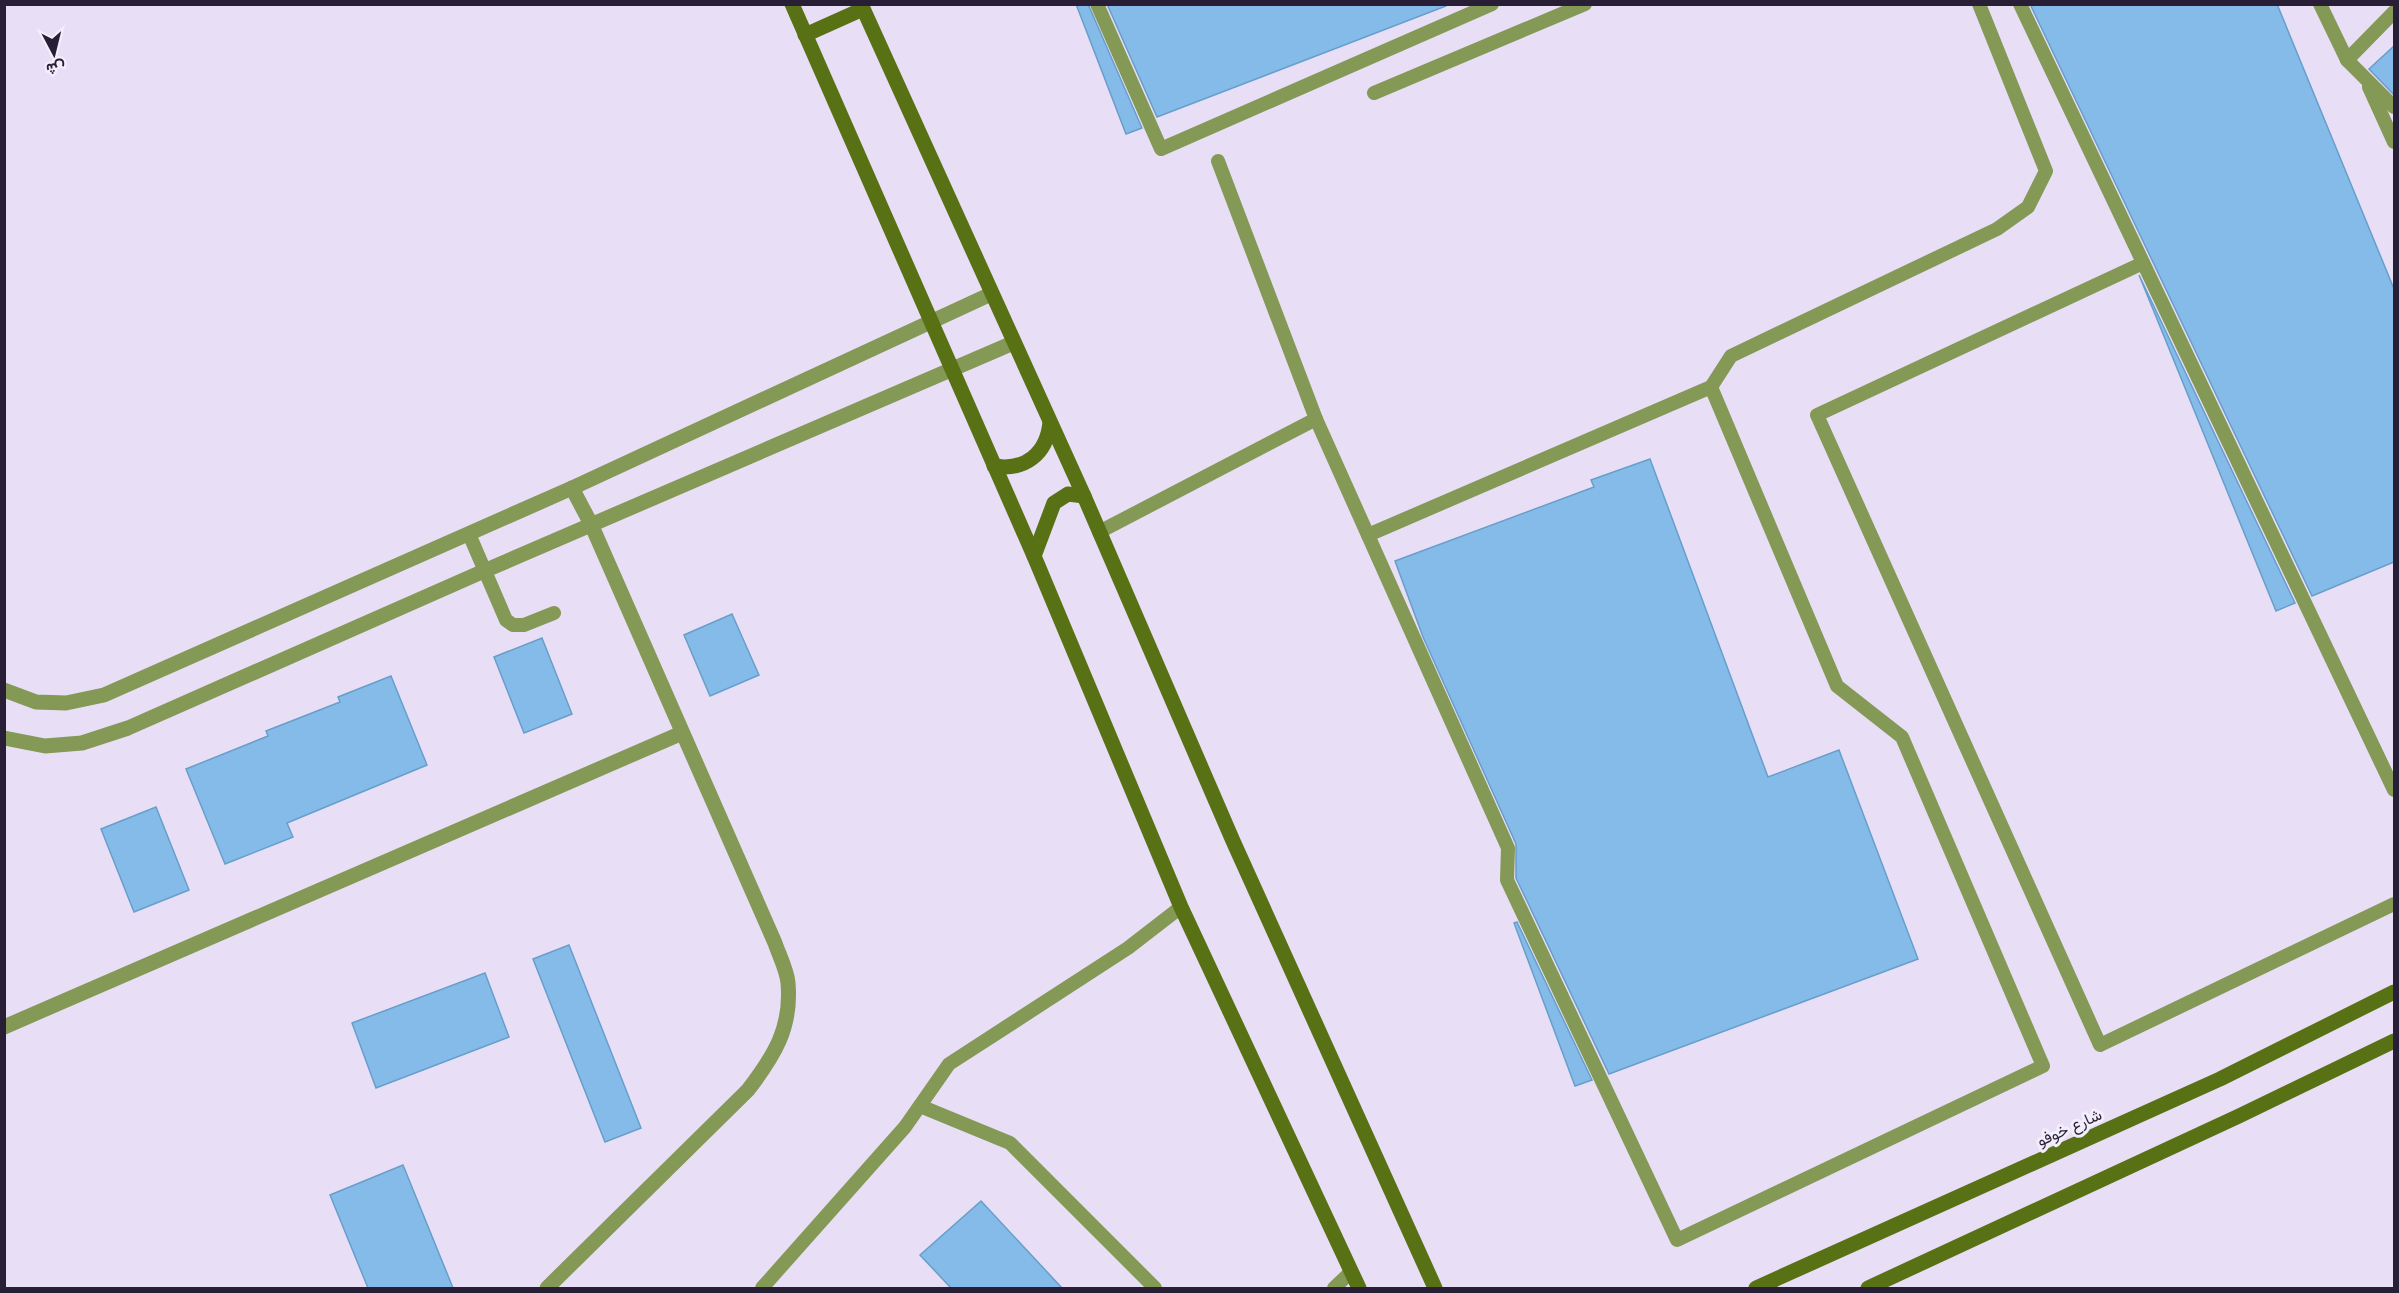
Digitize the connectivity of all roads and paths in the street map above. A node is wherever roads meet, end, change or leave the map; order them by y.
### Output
1 (792, 4) edge
2 (1097, 4) edge
3 (1492, 4) edge
4 (1585, 4) edge
5 (1978, 4) edge
6 (2020, 4) edge
7 (2319, 4) edge
8 (862, 7) edge
9 (2394, 12) edge
10 (805, 35) junction
11 (2347, 60) junction
12 (2366, 79) junction
13 (1374, 93) dead end
14 (2394, 107) edge
15 (2394, 142) edge
16 (1218, 161) dead end
17 (2143, 263) junction
18 (991, 294) junction
19 (930, 321) junction
20 (1013, 343) junction
21 (951, 369) junction
22 (1711, 387) junction
23 (1316, 419) junction
24 (1050, 422) junction
25 (994, 466) junction
26 (572, 488) junction
27 (1084, 496) junction
28 (591, 524) junction
29 (1099, 532) junction
30 (469, 534) junction
31 (1368, 535) junction
32 (1034, 556) junction
33 (484, 571) junction
34 (554, 613) dead end
35 (4, 690) edge
36 (682, 733) junction
37 (4, 738) edge
38 (2394, 790) edge
39 (2394, 904) edge
40 (1181, 908) junction
41 (2394, 992) edge
42 (4, 1027) edge
43 (2394, 1041) edge
44 (920, 1106) junction
45 (1352, 1272) junction
46 (547, 1288) edge
47 (762, 1288) edge
48 (1155, 1288) edge
49 (1334, 1288) edge
50 (1359, 1288) edge
51 (1435, 1288) edge
52 (1756, 1288) edge
53 (1868, 1288) edge

1 - 10 street
2 - 3 lane
4 - 13 lane
5 - 22 lane
6 - 17 lane
7 - 11 lane
8 - 10 street
8 - 18 street
9 - 11 lane
10 - 19 street
11 - 12 lane
12 - 14 lane
12 - 15 lane
16 - 23 lane
17 - 38 lane
17 - 39 lane
18 - 19 street
18 - 20 street
19 - 21 street
19 - 26 street
20 - 21 street
20 - 24 street
21 - 25 street
21 - 28 street
22 - 31 lane
22 - 31 lane
23 - 29 lane
23 - 31 lane
24 - 25 street
24 - 27 street
25 - 32 street
26 - 28 street
26 - 30 street
27 - 29 street
27 - 32 street
28 - 33 street
28 - 36 street
29 - 51 street
30 - 33 lane
30 - 35 street
32 - 40 street
33 - 34 lane
33 - 37 street
36 - 42 street
36 - 46 street
40 - 44 lane
40 - 45 street
41 - 52 street, شارع خوفو
43 - 53 street
44 - 47 lane
44 - 48 lane
45 - 49 lane
45 - 50 street

